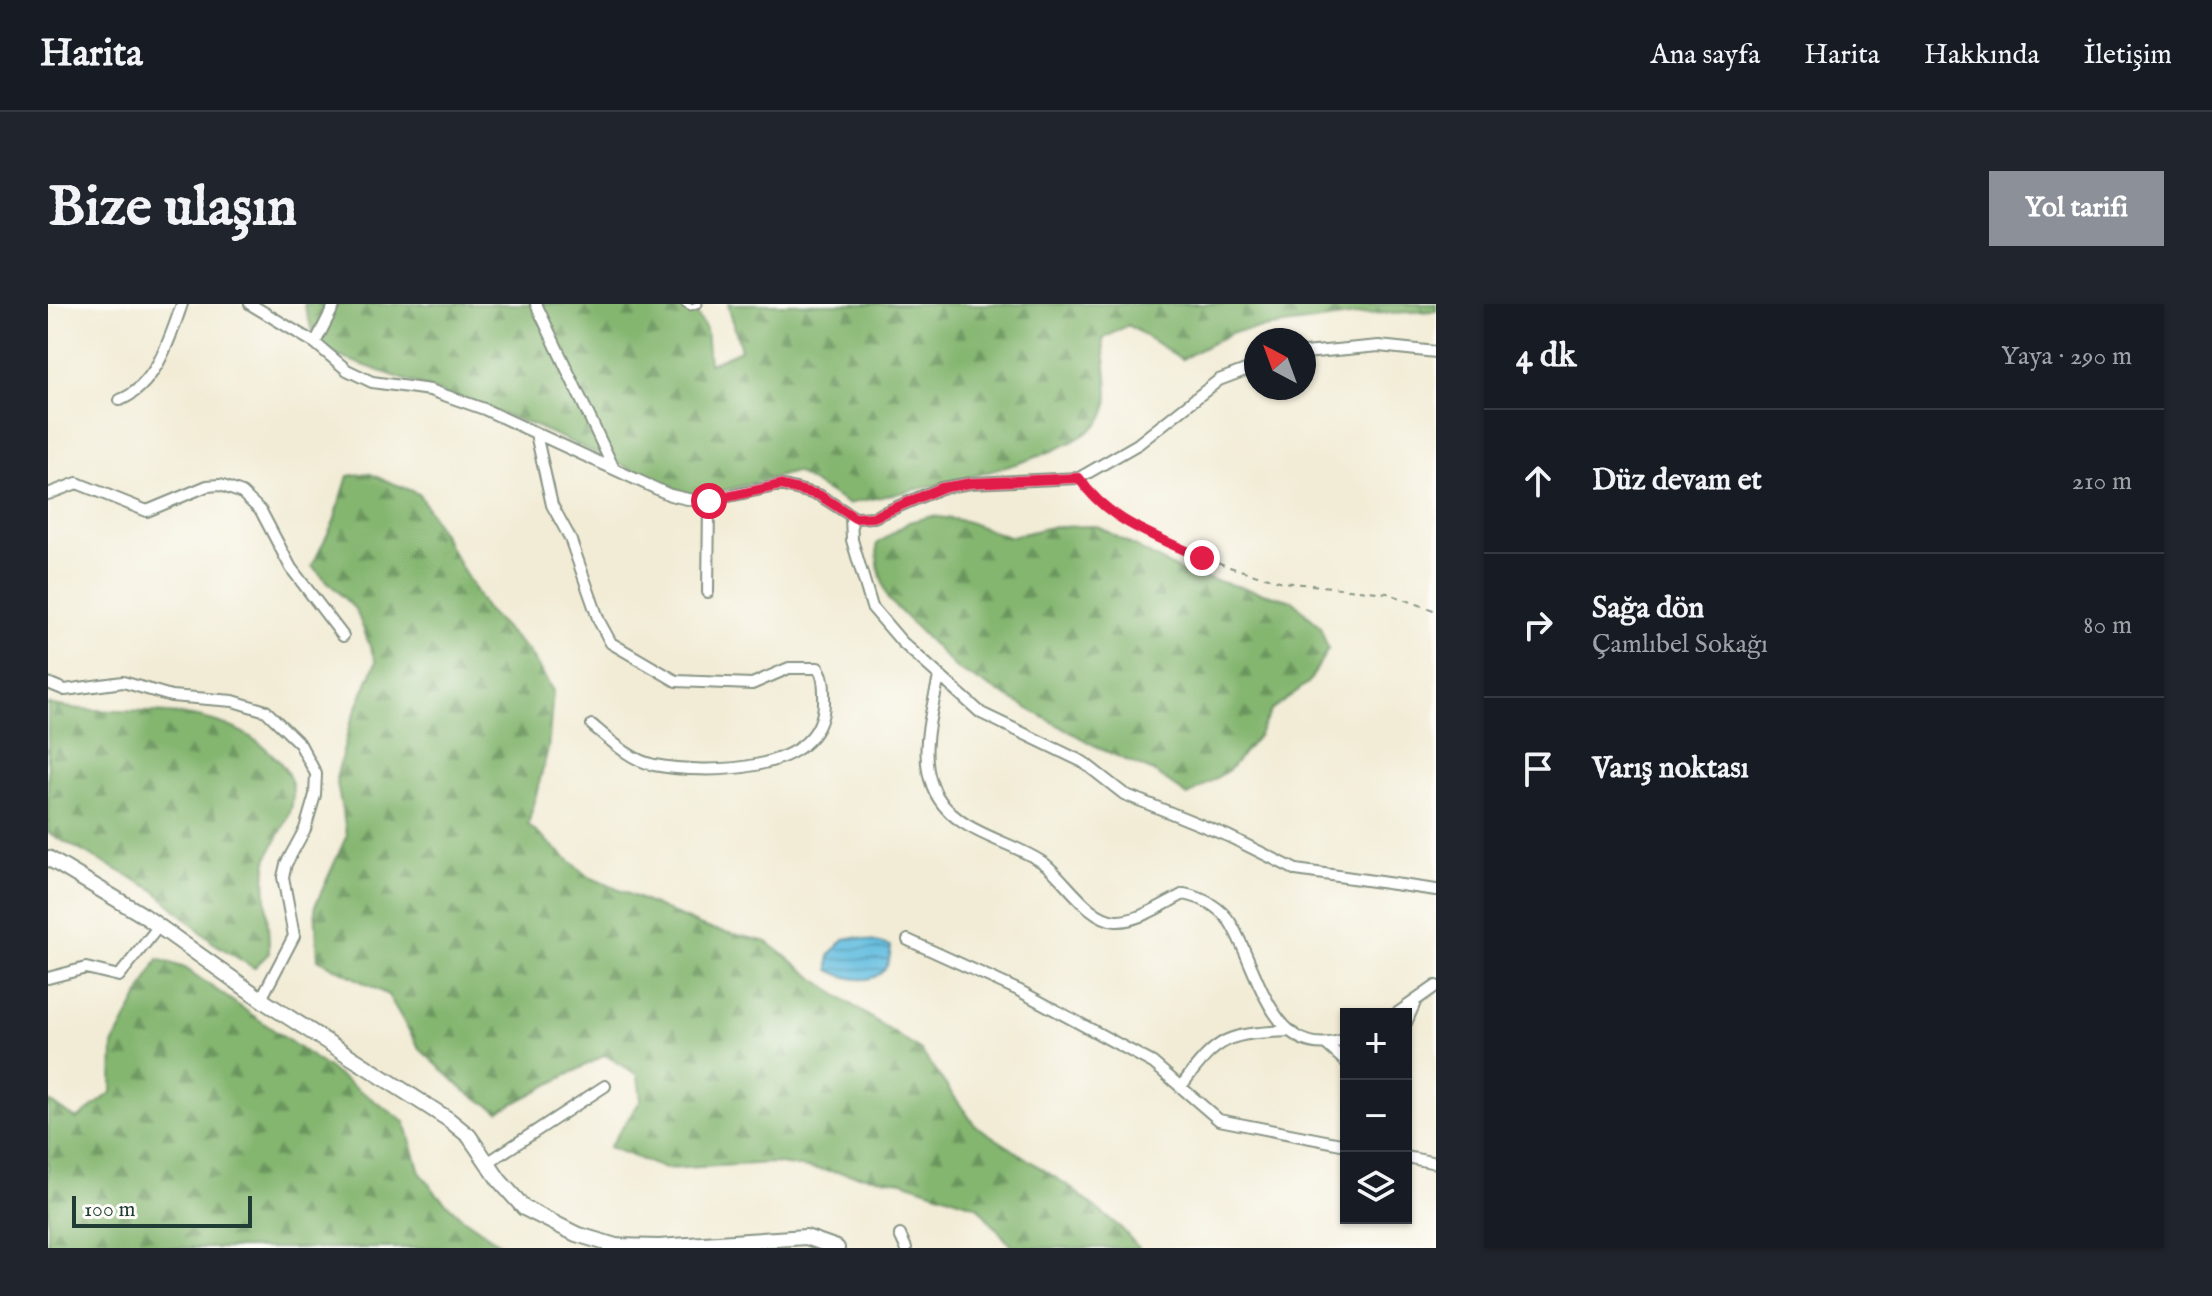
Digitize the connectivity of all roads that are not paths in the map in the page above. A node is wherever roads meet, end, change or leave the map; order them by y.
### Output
1 (182, 304) edge
2 (250, 304) edge
3 (335, 304) edge
4 (536, 304) edge
5 (685, 304) edge
6 (699, 304) edge
7 (315, 343) junction
8 (1316, 352) edge
9 (1436, 352) edge
10 (1244, 371) edge
11 (120, 400) dead end
12 (536, 434) junction
13 (614, 469) junction
14 (48, 494) edge
15 (709, 501) junction
16 (851, 516) junction
17 (708, 592) dead end
18 (343, 636) dead end
19 (939, 677) junction
20 (48, 683) edge
21 (592, 725) dead end
22 (48, 858) edge
23 (1436, 890) edge
24 (159, 926) junction
25 (908, 940) dead end
26 (48, 978) edge
27 (1436, 986) edge
28 (261, 999) junction
29 (1416, 1000) junction
30 (1405, 1008) edge
31 (1412, 1009) edge
32 (1290, 1031) junction
33 (1340, 1040) edge
34 (1326, 1044) junction
35 (1340, 1057) edge
36 (1182, 1085) junction
37 (605, 1086) dead end
38 (1340, 1144) edge
39 (1412, 1158) edge
40 (487, 1163) junction
41 (1436, 1163) edge
42 (900, 1235) dead end
43 (693, 1246) edge
44 (620, 1247) edge
45 (837, 1248) edge
46 (906, 1248) edge

1 - 11 street
2 - 7 street
3 - 7 street
4 - 13 street
5 - 6 lane
7 - 12 street
8 - 9 street
10 - 16 street
12 - 13 street
12 - 21 street
13 - 15 street
14 - 18 street
15 - 16 street
15 - 17 street
16 - 19 street
19 - 23 street
19 - 32 street
20 - 28 street
22 - 24 street
24 - 26 street
24 - 28 street
25 - 36 street
27 - 29 street
28 - 40 street
29 - 30 street
29 - 31 street
32 - 34 street
32 - 36 street
33 - 34 street
34 - 35 street
36 - 38 street
37 - 40 street
39 - 41 street
40 - 44 street
42 - 46 street
43 - 44 street
43 - 45 street

